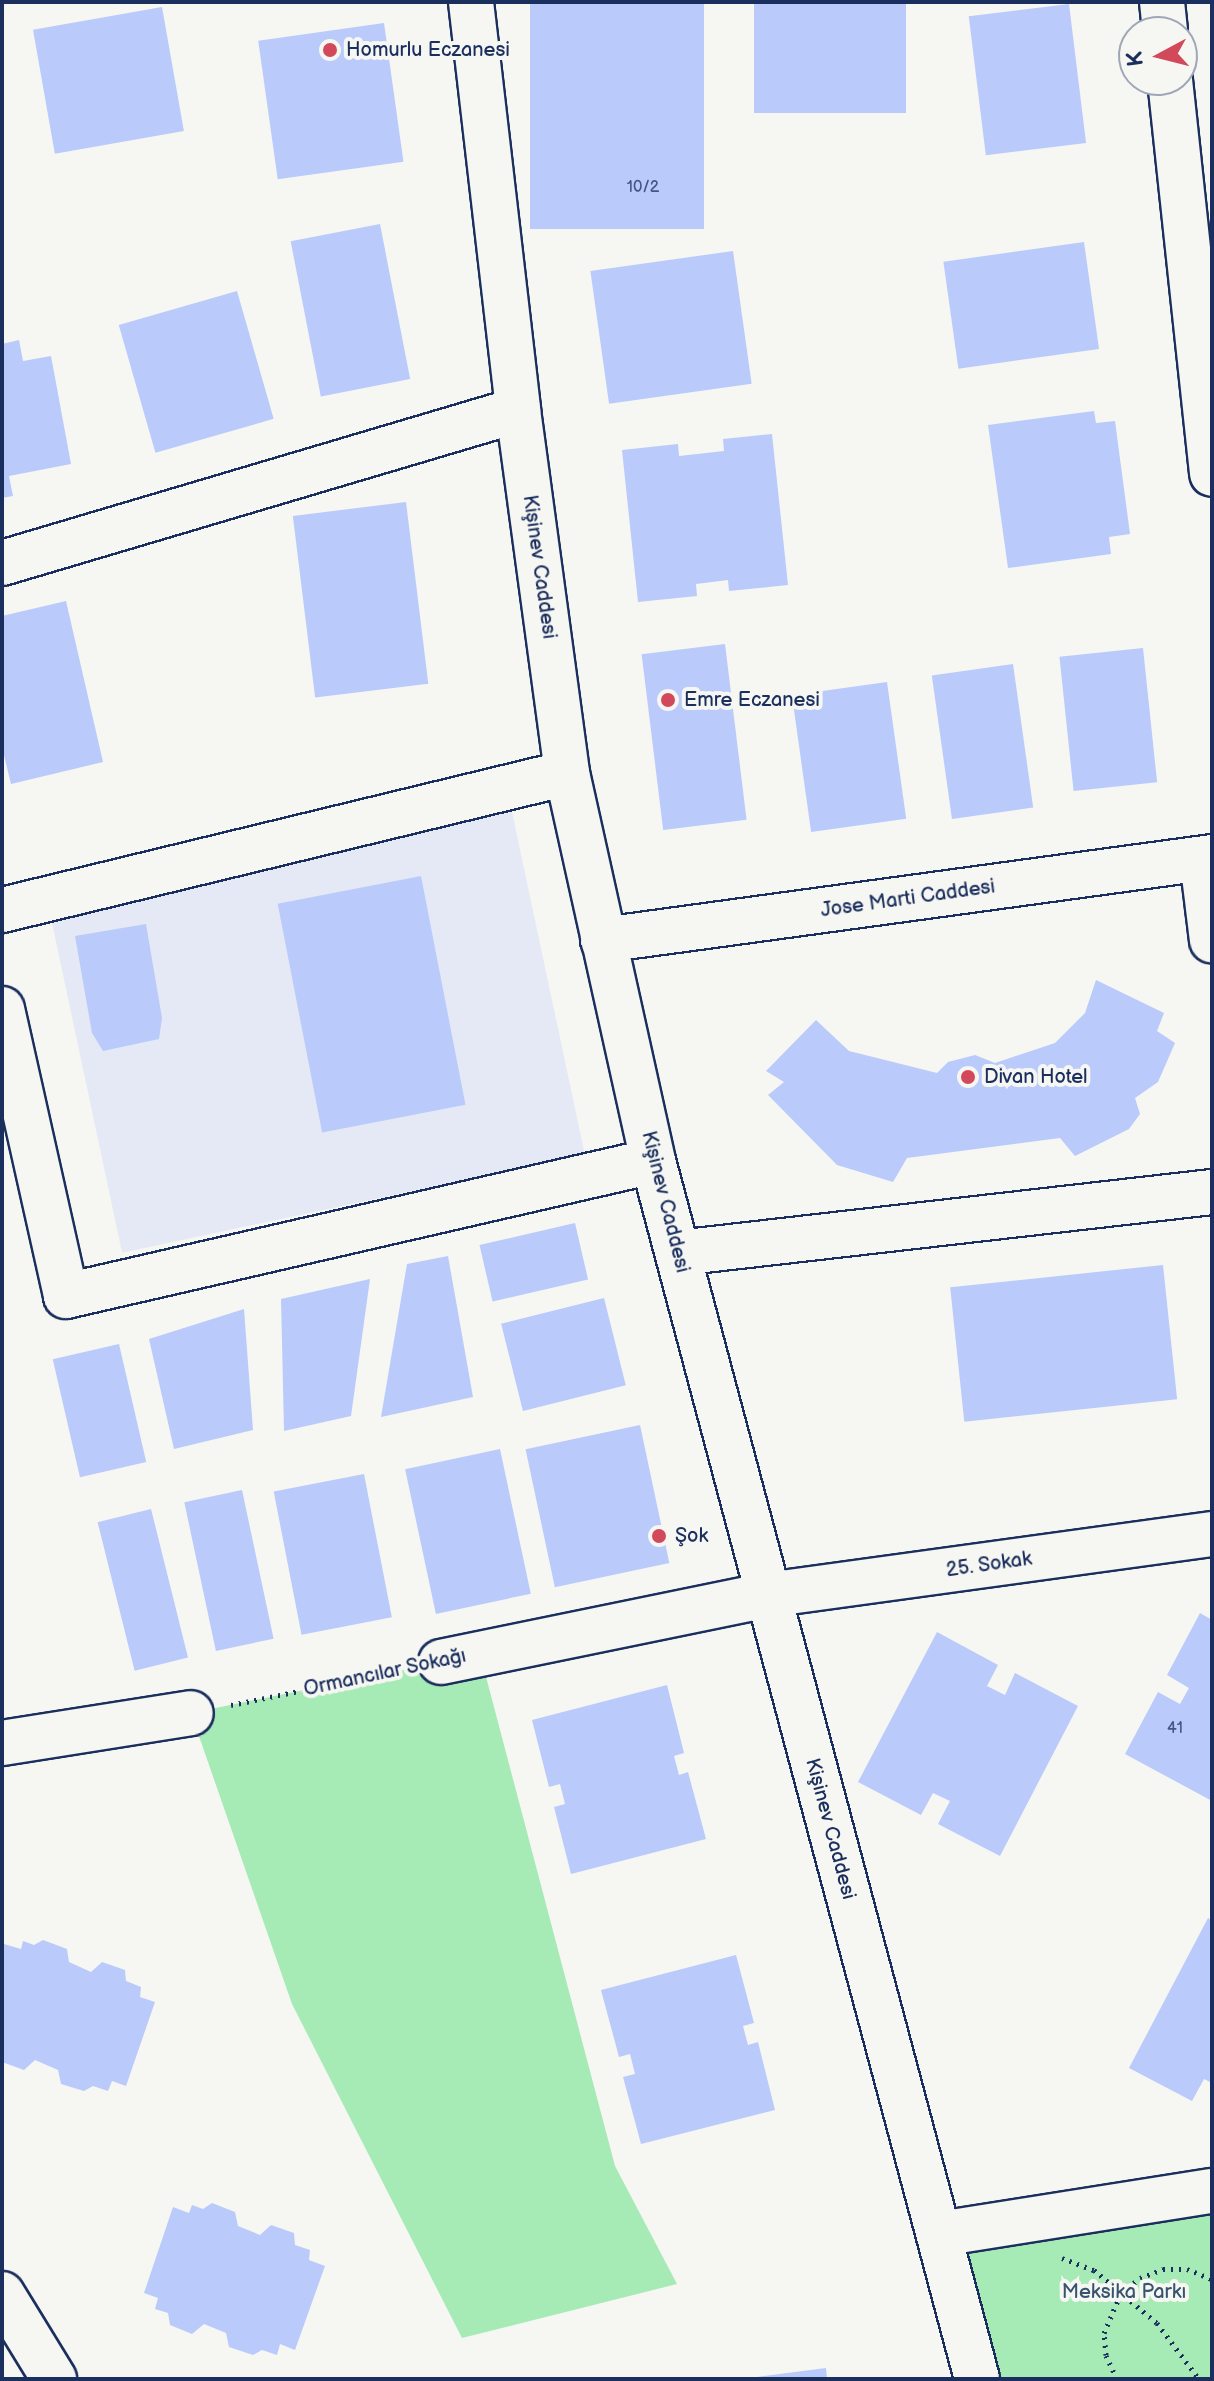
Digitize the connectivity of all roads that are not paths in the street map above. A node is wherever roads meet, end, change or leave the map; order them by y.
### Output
1 (471, 2) edge
2 (1172, 96) edge
3 (518, 410) junction
4 (1212, 474) edge
5 (2, 563) edge
6 (567, 773) junction
7 (1207, 858) edge
8 (2, 910) edge
9 (603, 940) junction
10 (1212, 940) edge
11 (2, 1009) edge
12 (653, 1161) junction
13 (1212, 1192) edge
14 (678, 1253) junction
15 (1212, 1534) edge
16 (767, 1595) junction
17 (441, 1662) road end
18 (191, 1713) road end
19 (2, 1743) edge
20 (1212, 2191) edge
21 (939, 2234) junction
22 (2, 2294) edge
23 (54, 2379) edge
24 (977, 2379) edge

1 - 3 street, Kişinev Caddesi
2 - 4 street
3 - 5 street
3 - 6 street, Kişinev Caddesi
6 - 8 street
6 - 9 street, Kişinev Caddesi
7 - 9 street, Jose Marti Caddesi
7 - 10 street
9 - 12 street, Kişinev Caddesi
11 - 12 street
12 - 14 street, Kişinev Caddesi
13 - 14 street
14 - 16 street, Kişinev Caddesi
15 - 16 street, 25. Sokak
16 - 17 street, Ormancılar Sokağı
16 - 21 street, Kişinev Caddesi
18 - 19 street
20 - 21 street
21 - 24 street, Kişinev Caddesi
22 - 23 street

